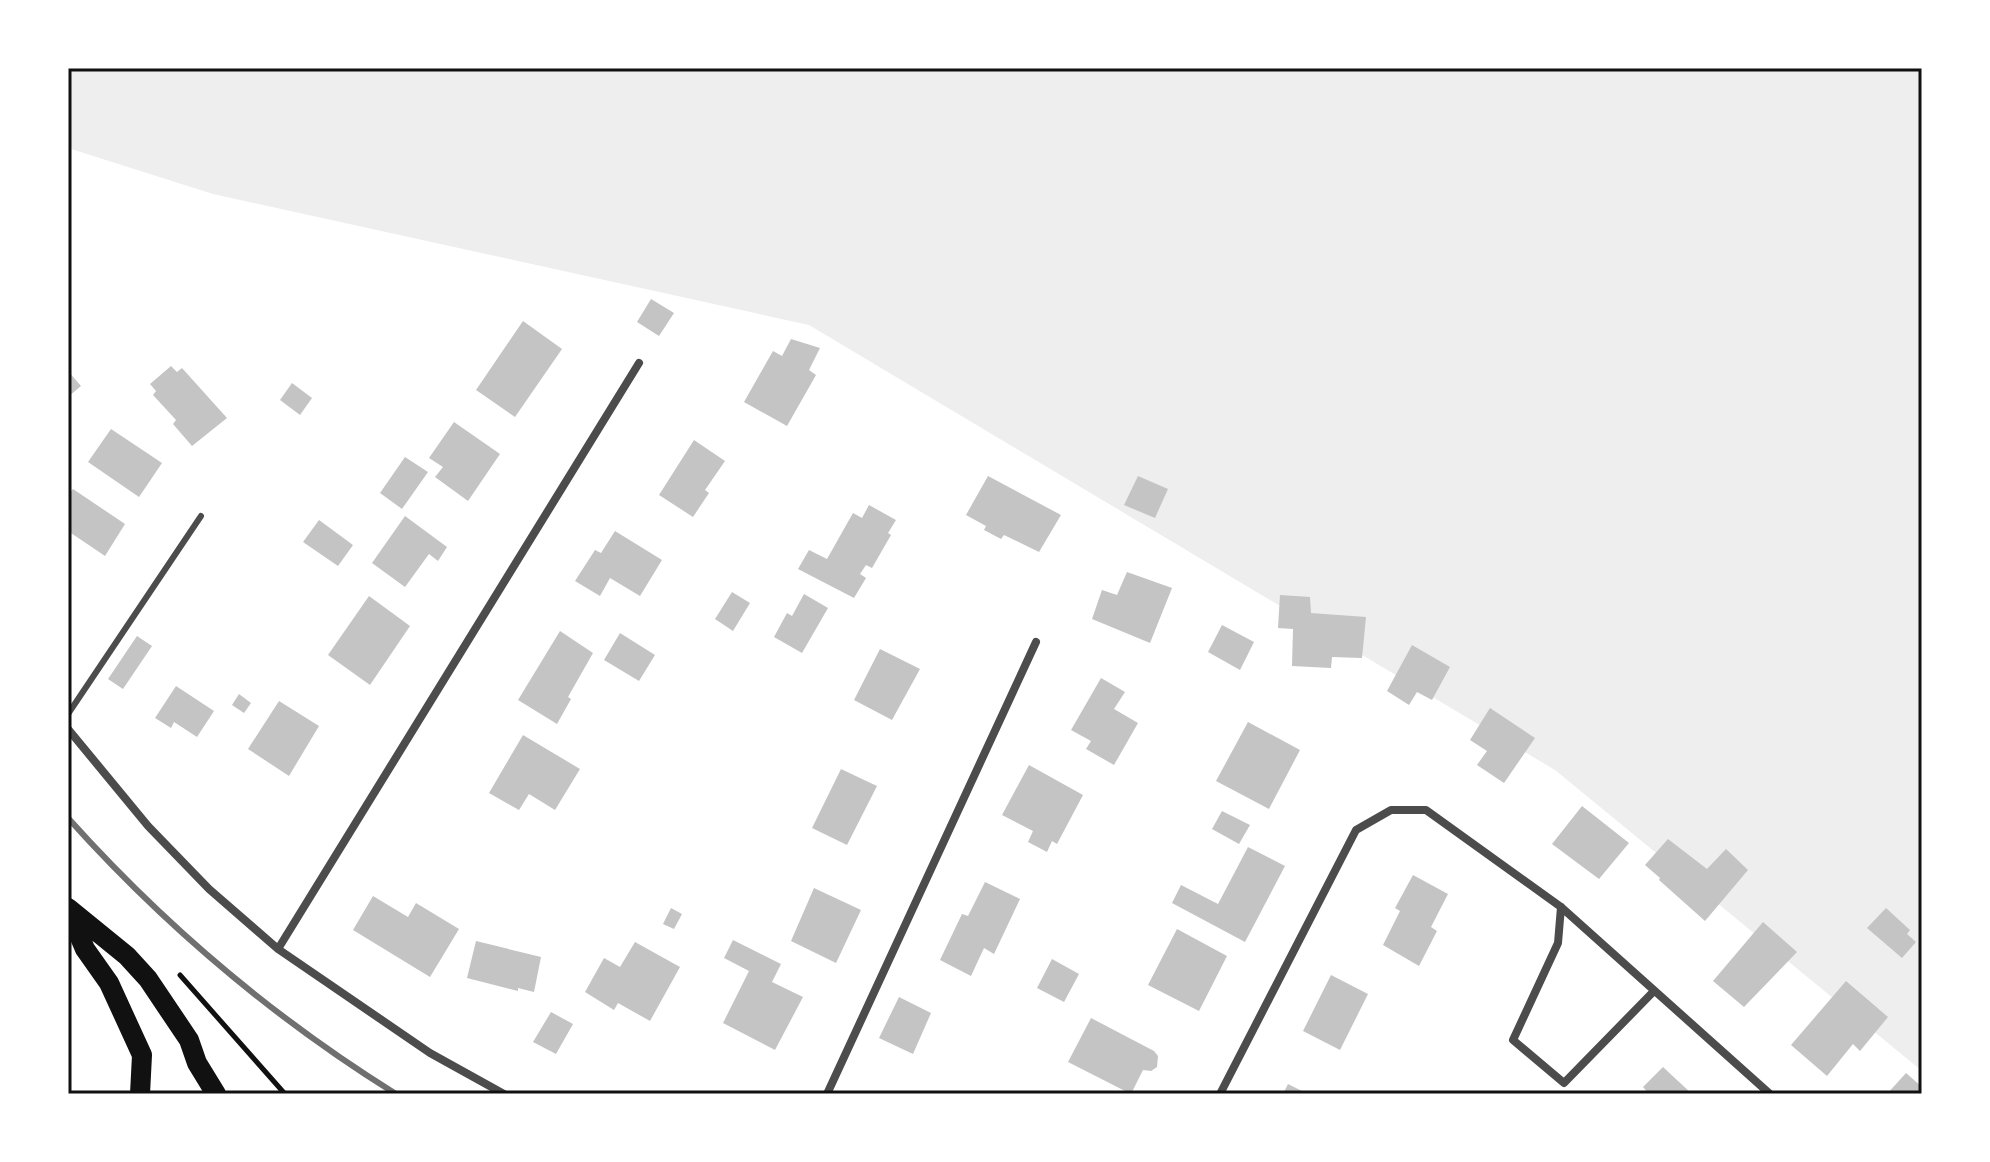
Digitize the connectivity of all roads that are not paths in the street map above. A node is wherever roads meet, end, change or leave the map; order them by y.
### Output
1 (639, 363) dead end
2 (201, 516) dead end
3 (1036, 642) dead end
4 (68, 714) edge
5 (68, 729) edge
6 (1561, 907) junction
7 (68, 908) edge
8 (278, 949) junction
9 (1654, 991) junction
10 (140, 1094) edge
11 (216, 1094) edge
12 (504, 1094) edge
13 (827, 1094) edge
14 (1220, 1094) edge
15 (1770, 1094) edge

1 - 8 street
2 - 4 lane
3 - 13 street
5 - 8 street
6 - 9 street
6 - 9 street
6 - 14 street
7 - 10 main road
7 - 11 main road
8 - 12 street
9 - 15 street

